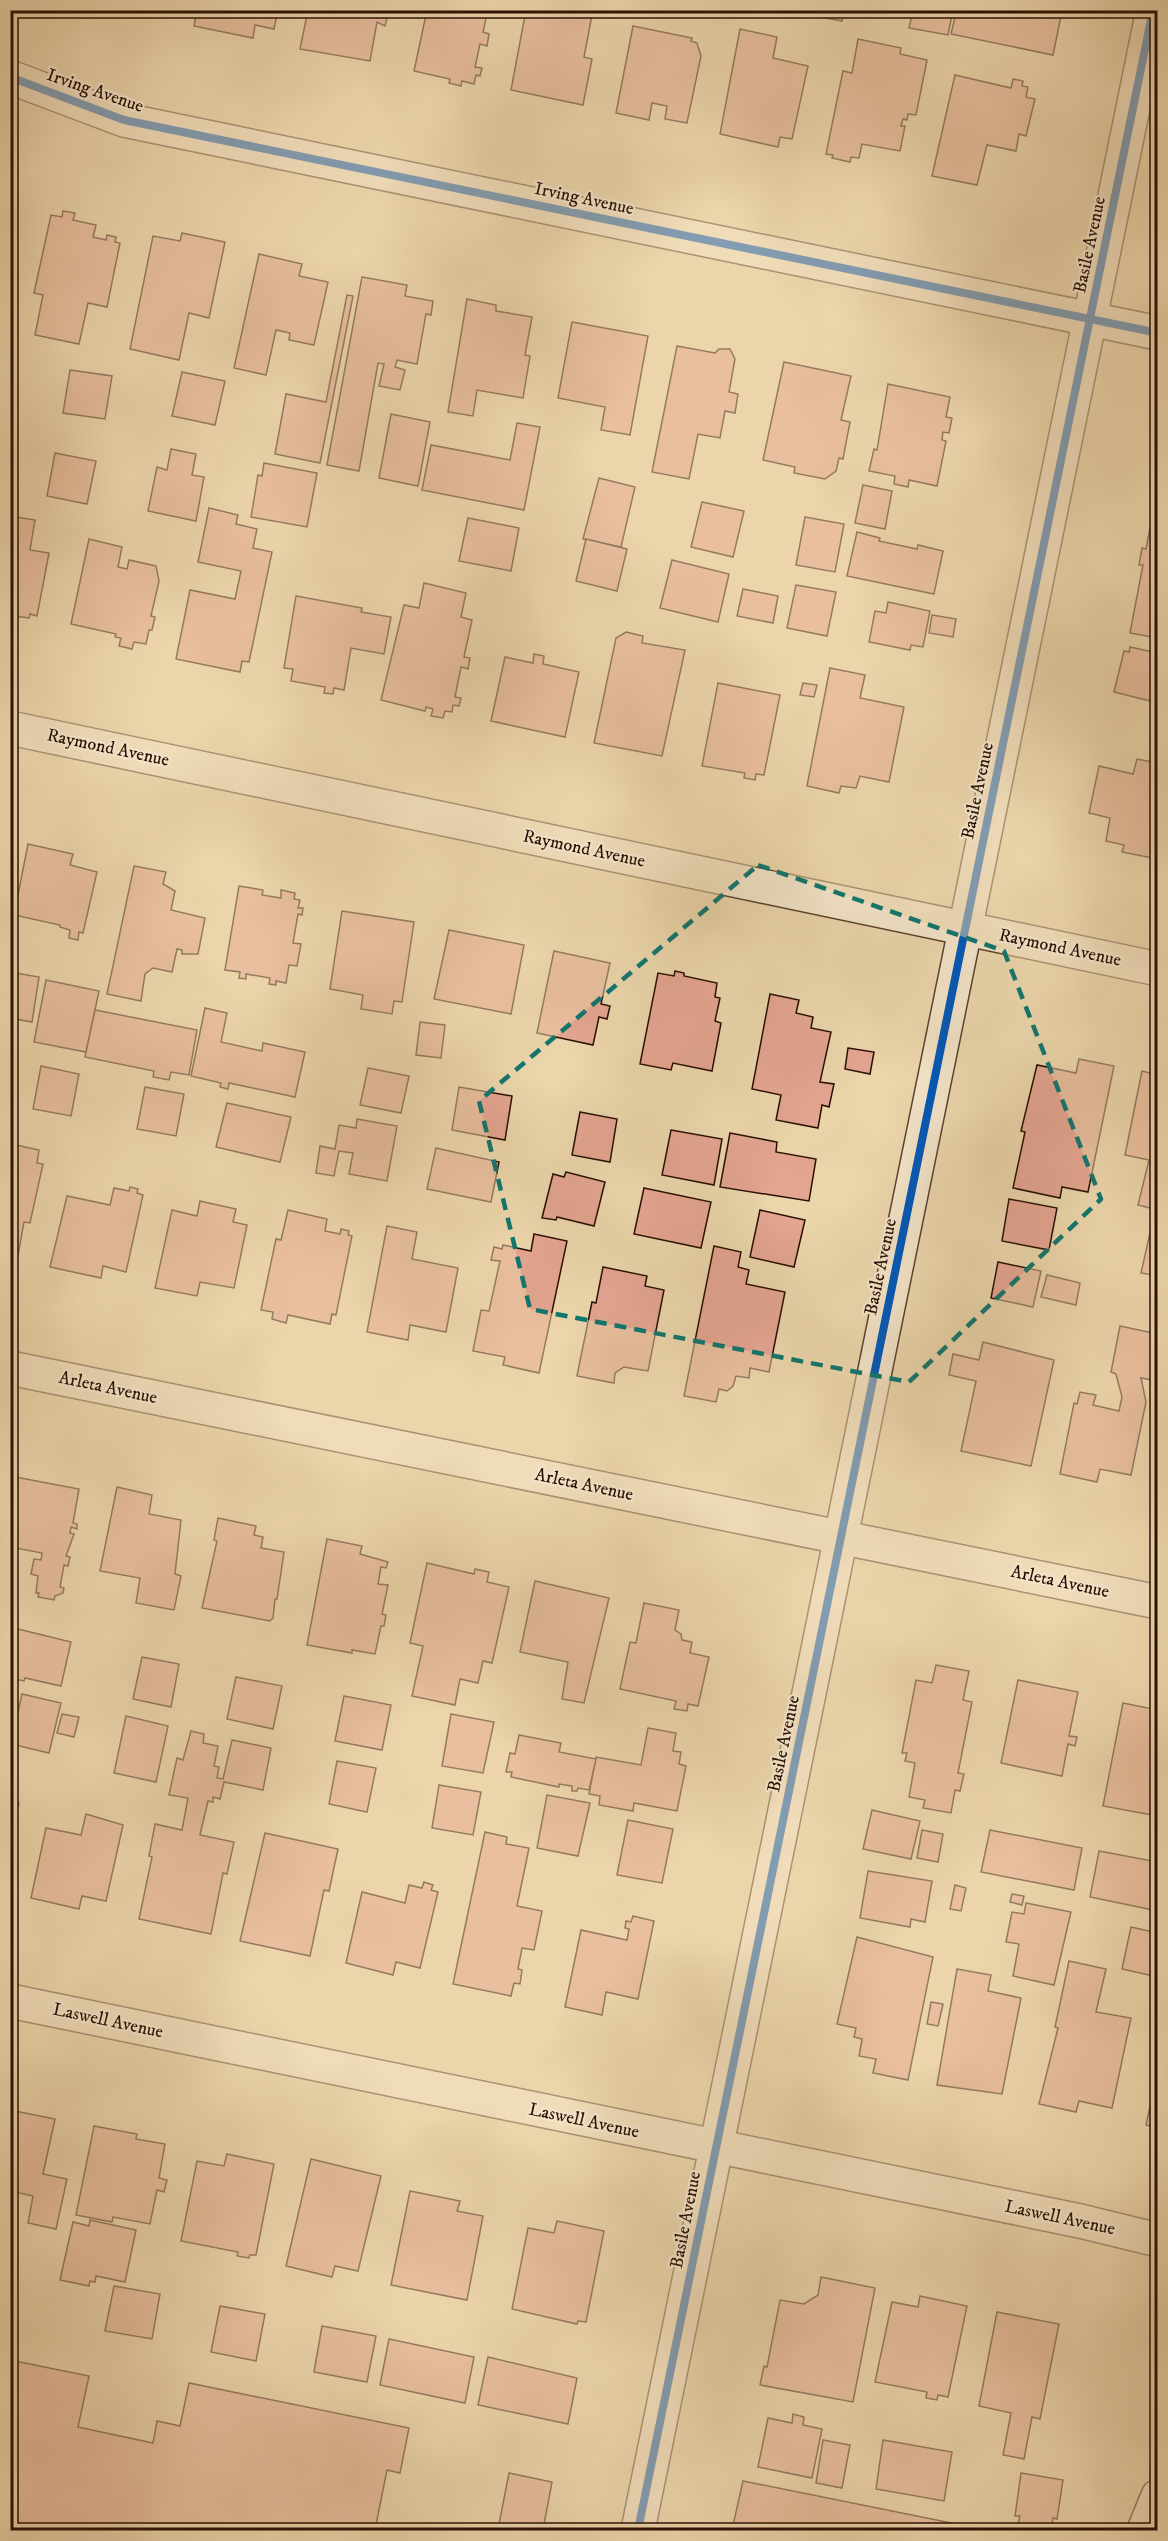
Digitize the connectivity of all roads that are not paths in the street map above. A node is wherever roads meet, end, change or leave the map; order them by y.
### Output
1 (1153, 10) edge
2 (10, 77) edge
3 (1090, 320) junction
4 (1158, 333) edge
5 (10, 728) edge
6 (966, 929) junction
7 (1158, 969) edge
8 (10, 1368) edge
9 (841, 1537) junction
10 (1158, 1602) edge
11 (10, 2001) edge
12 (716, 2148) junction
13 (1158, 2240) edge
14 (1158, 2496) edge
15 (638, 2530) edge
16 (1144, 2530) edge

1 - 3 street, Basile Avenue
2 - 3 street, Irving Avenue
3 - 4 street, Irving Avenue
3 - 6 street, Basile Avenue
5 - 6 street, Raymond Avenue
6 - 7 street, Raymond Avenue
6 - 9 street, Basile Avenue
8 - 9 street, Arleta Avenue
9 - 10 street, Arleta Avenue
9 - 12 street, Basile Avenue
11 - 12 street, Laswell Avenue
12 - 13 street, Laswell Avenue
12 - 15 street, Basile Avenue
14 - 16 street

